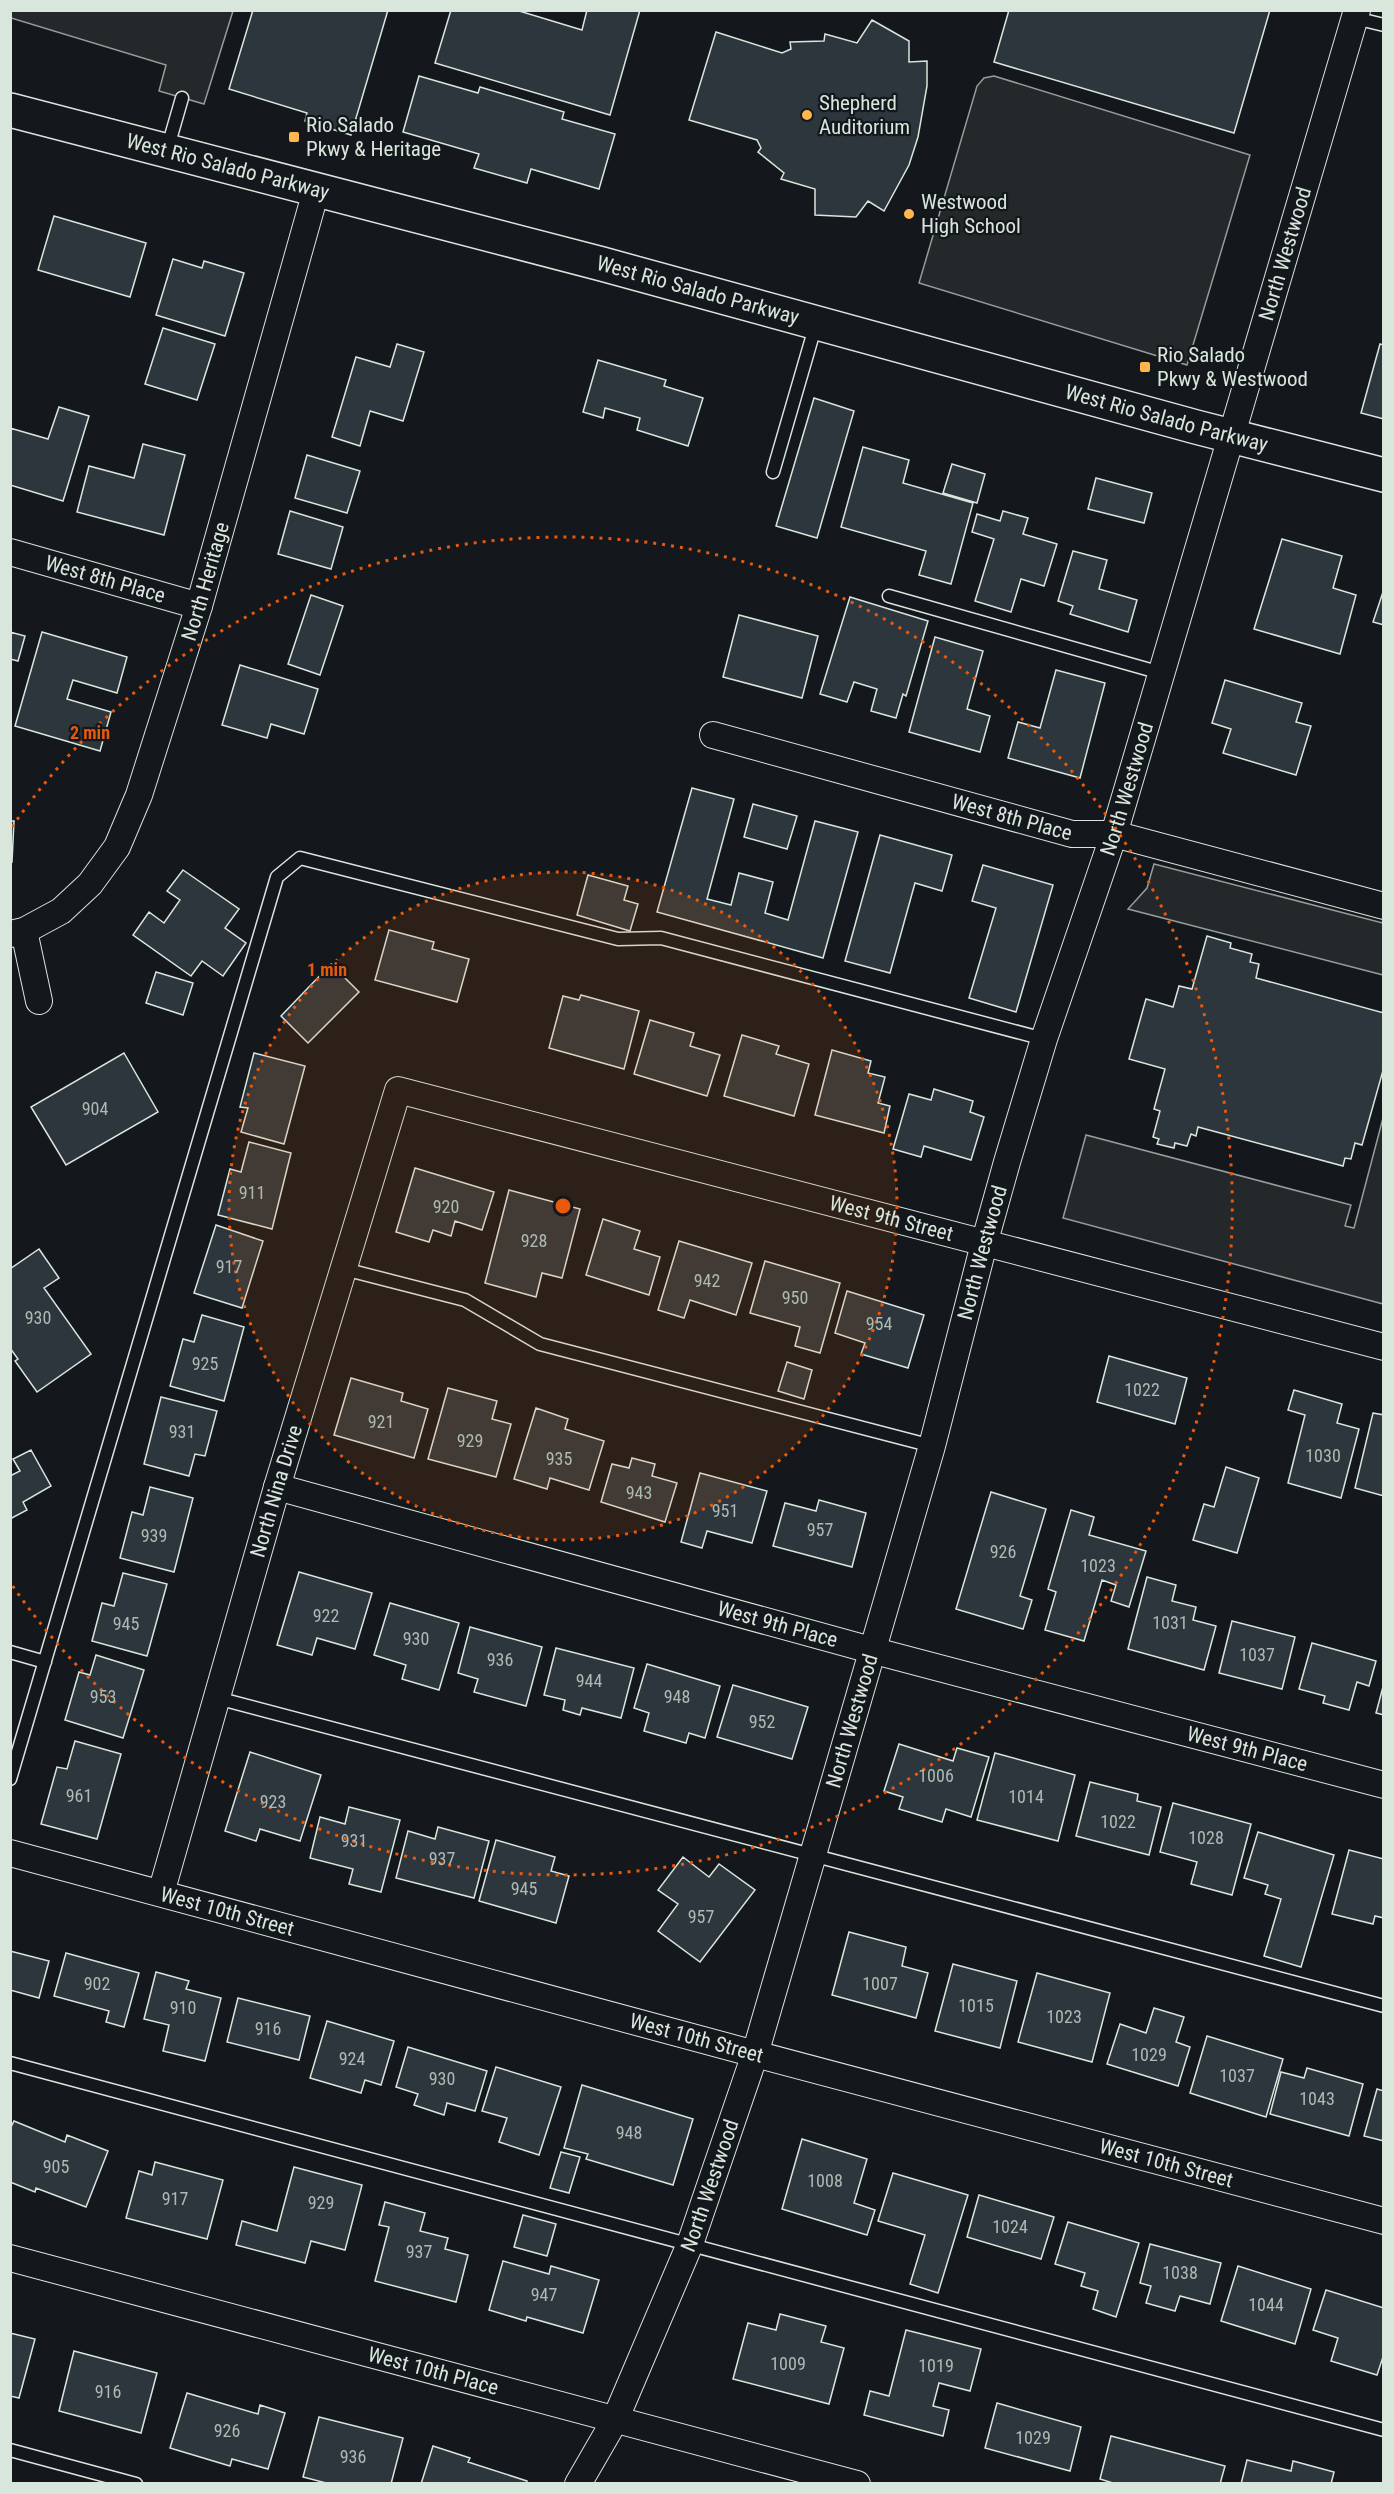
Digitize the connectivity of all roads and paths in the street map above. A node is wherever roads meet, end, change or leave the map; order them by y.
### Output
1 (1356, 14) edge
2 (1383, 25) edge
3 (182, 98) dead end
4 (10, 110) edge
5 (167, 152) junction
6 (316, 191) junction
7 (816, 323) junction
8 (1232, 435) junction
9 (772, 472) dead end
10 (1383, 475) edge
11 (10, 552) edge
12 (889, 596) dead end
13 (199, 606) junction
14 (1161, 673) junction
15 (713, 735) dead end
16 (1113, 834) junction
17 (1383, 906) edge
18 (17, 932) edge
19 (39, 1001) dead end
20 (1044, 1040) junction
21 (398, 1090) joint
22 (984, 1244) junction
23 (344, 1269) junction
24 (1383, 1347) edge
25 (932, 1446) junction
26 (277, 1487) junction
27 (871, 1650) junction
28 (10, 1653) edge
29 (45, 1662) junction
30 (217, 1698) junction
31 (10, 1779) edge
32 (1383, 1785) edge
33 (10, 1853) edge
34 (811, 1855) junction
35 (161, 1893) junction
36 (1383, 2006) edge
37 (755, 2054) junction
38 (10, 2063) edge
39 (1383, 2220) edge
40 (690, 2244) junction
41 (10, 2258) edge
42 (615, 2420) junction
43 (1383, 2430) edge
44 (10, 2450) edge
45 (136, 2484) edge
46 (578, 2484) edge
47 (857, 2484) edge

1 - 2 lane
1 - 8 street, North Westwood
3 - 5 lane
4 - 5 main road, West Rio Salado Parkway
5 - 6 main road, West Rio Salado Parkway
6 - 7 main road, West Rio Salado Parkway
6 - 13 street, North Heritage
7 - 8 main road, West Rio Salado Parkway
7 - 9 lane
8 - 10 main road, West Rio Salado Parkway
8 - 14 street, North Westwood
11 - 13 street, West 8th Place
12 - 14 lane
13 - 18 street, North Heritage
14 - 16 street, North Westwood
15 - 16 street, West 8th Place
16 - 17 street, West 8th Place
16 - 20 street, North Westwood
18 - 19 street, North Heritage
20 - 22 street, North Westwood
20 - 29 lane
21 - 22 street, West 9th Street
21 - 23 street, North Nina Drive
22 - 24 street, West 9th Street
22 - 25 street, North Westwood
23 - 25 lane
23 - 26 street, North Nina Drive
25 - 27 street, North Westwood
26 - 27 street, West 9th Place
26 - 30 street, North Nina Drive
27 - 32 street, West 9th Place
27 - 34 street, North Westwood
28 - 29 lane
29 - 31 lane
30 - 34 lane
30 - 35 street, North Nina Drive
33 - 35 street, West 10th Street
34 - 36 lane
34 - 37 street, North Westwood
35 - 37 street, West 10th Street
37 - 39 street, West 10th Street
37 - 40 street, North Westwood
38 - 40 lane
40 - 42 street, North Westwood
40 - 43 lane
41 - 42 street, West 10th Place
42 - 46 street, North Westwood
42 - 47 street, West 10th Place
44 - 45 lane

